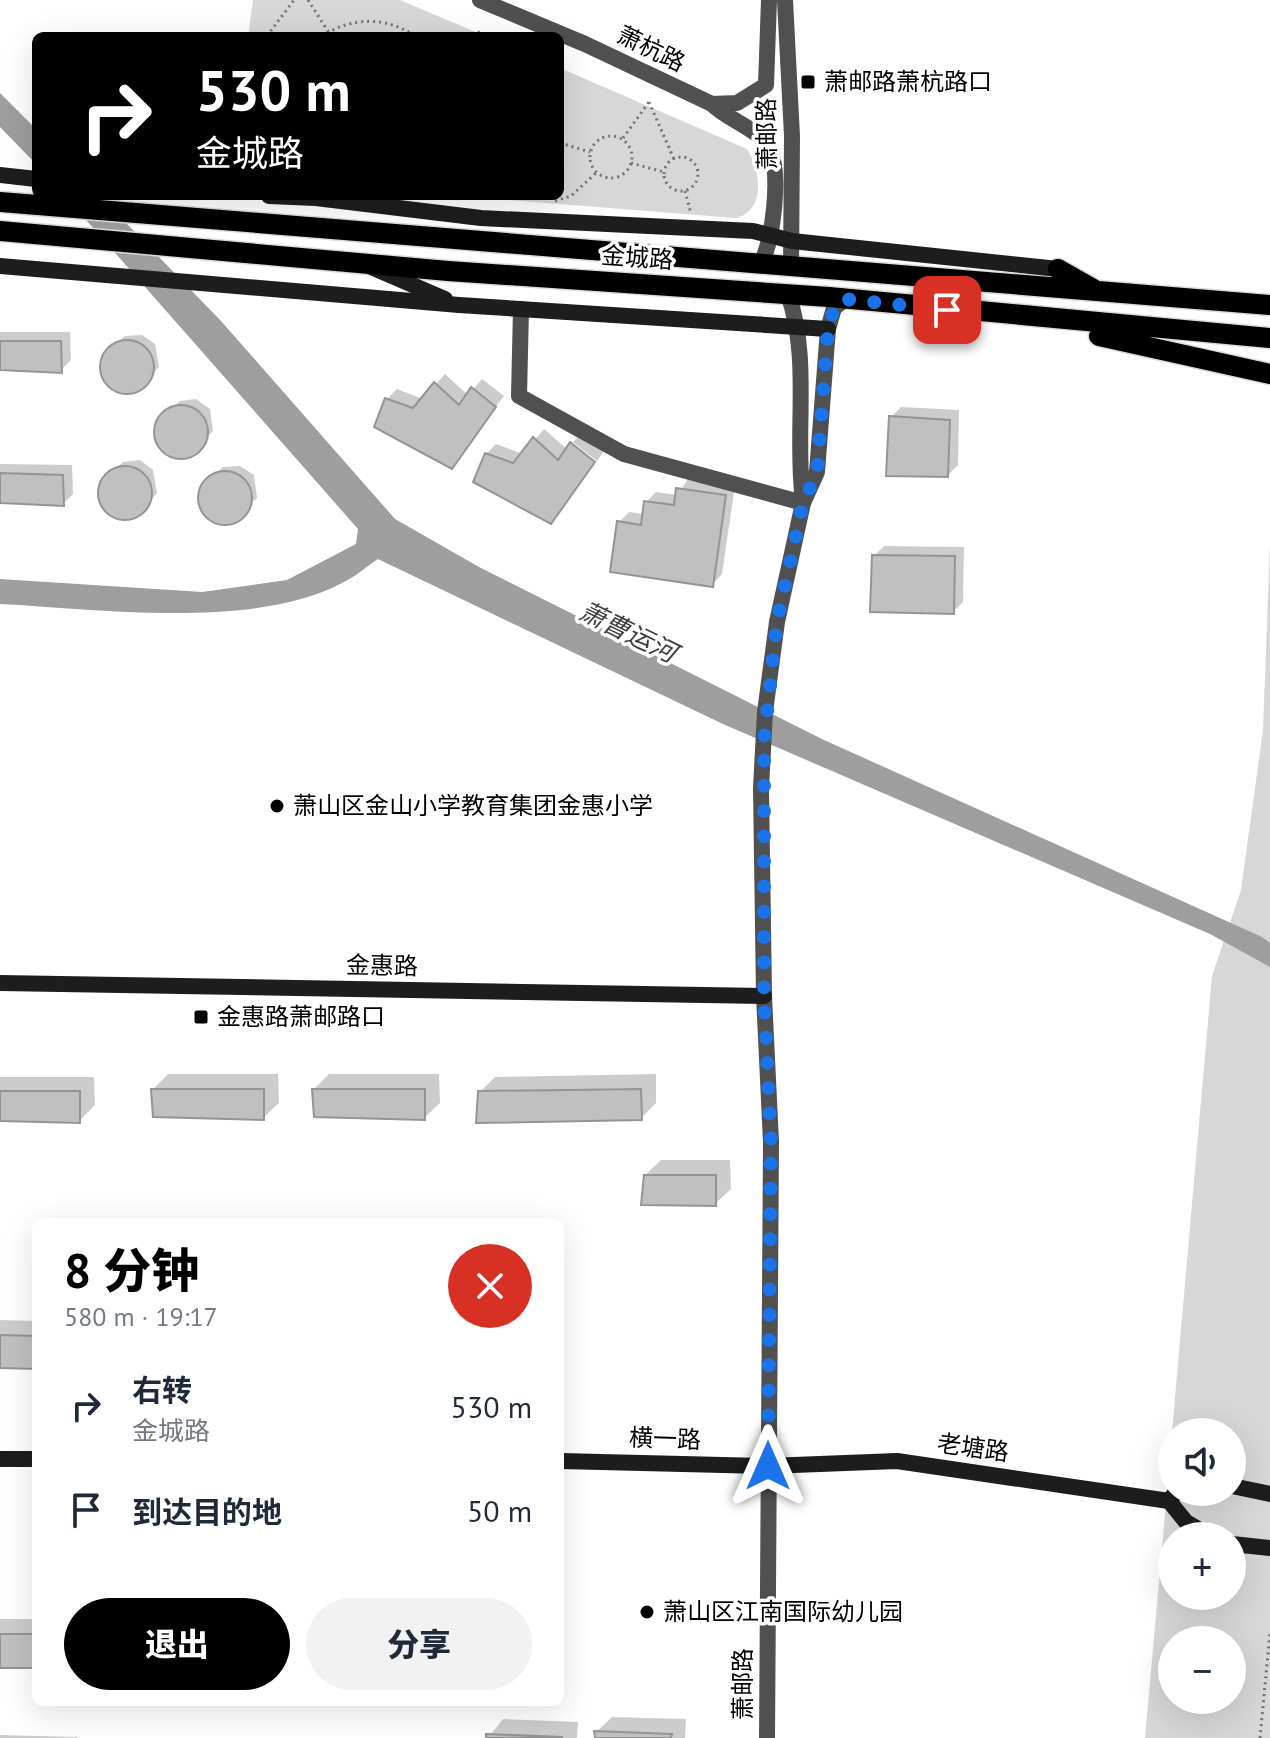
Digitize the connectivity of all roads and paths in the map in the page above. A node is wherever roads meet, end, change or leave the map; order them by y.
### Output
1 (294, 0) edge
2 (308, 0) edge
3 (480, 0) edge
4 (769, 0) edge
5 (785, 0) edge
6 (270, 32) edge
7 (329, 32) edge
8 (334, 32) edge
9 (408, 32) edge
10 (556, 32) edge
11 (564, 35) edge
12 (712, 104) junction
13 (623, 139) junction
14 (564, 144) edge
15 (590, 152) junction
16 (674, 159) junction
17 (631, 163) junction
18 (664, 172) junction
19 (596, 173) junction
20 (7, 176) edge
21 (32, 179) edge
22 (685, 191) junction
23 (564, 198) edge
24 (332, 200) edge
25 (0, 202) edge
26 (699, 228) junction
27 (0, 231) edge
28 (771, 236) junction
29 (792, 241) junction
30 (362, 263) junction
31 (760, 265) junction
32 (0, 266) edge
33 (791, 268) junction
34 (1058, 269) joint
35 (1098, 292) junction
36 (788, 294) junction
37 (845, 299) junction
38 (1264, 303) edge
39 (459, 305) junction
40 (521, 309) junction
41 (977, 313) junction
42 (798, 327) junction
43 (828, 329) junction
44 (1270, 338) edge
45 (1270, 374) edge
46 (803, 503) junction
47 (0, 983) edge
48 (764, 996) junction
49 (0, 1459) edge
50 (32, 1459) edge
51 (564, 1461) edge
52 (768, 1466) junction
53 (1246, 1489) edge
54 (1270, 1494) edge
55 (1158, 1495) edge
56 (1246, 1545) edge
57 (1270, 1548) edge
58 (1270, 1632) edge
59 (767, 1738) edge
60 (1260, 1738) edge

1 - 6 path
2 - 7 path
3 - 10 street, 萧杭路
4 - 12 street
5 - 29 street, 萧邮路
8 - 9 path
11 - 12 street, 萧杭路
12 - 28 street, 萧杭路
13 - 15 path
13 - 16 path
13 - 17 path
14 - 15 path
15 - 19 path
16 - 18 path
16 - 22 path
17 - 18 path
17 - 19 path
18 - 22 path
19 - 23 path
20 - 21 main road
22 - 26 path
24 - 26 main road, 金城路
25 - 31 main road, 金城路
26 - 28 main road, 金城路
27 - 30 main road, 金城路
28 - 29 main road, 金城路
28 - 31 street
29 - 33 street, 萧邮路
29 - 34 main road, 金城路
30 - 36 main road, 金城路
30 - 39 main road
31 - 33 main road, 金城路
32 - 39 main road
33 - 35 main road, 金城路
34 - 35 main road
35 - 38 main road, 金城路
36 - 37 main road, 金城路
36 - 42 street
37 - 41 main road, 金城路
37 - 43 street, 萧邮路
39 - 40 main road
40 - 42 main road
40 - 46 street
41 - 44 main road, 金城路
41 - 45 main road
42 - 43 main road
42 - 46 street
43 - 46 street, 萧邮路
46 - 48 street, 萧邮路
47 - 48 main road, 金惠路
48 - 52 street, 萧邮路
49 - 50 main road
51 - 52 main road, 横一路
52 - 55 main road, 老塘路
52 - 59 street, 萧邮路
53 - 54 main road
56 - 57 main road
58 - 60 path

